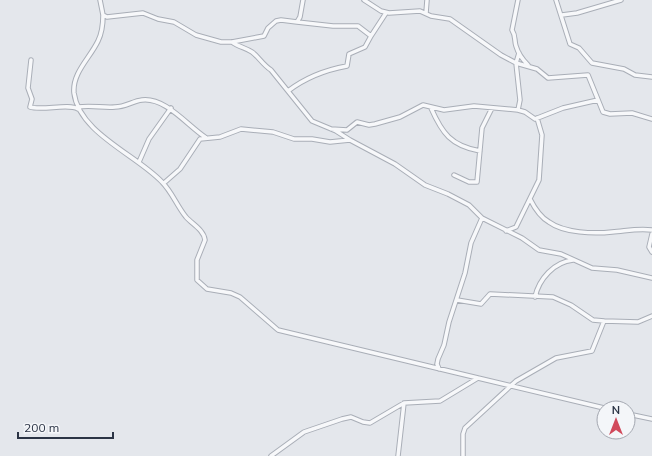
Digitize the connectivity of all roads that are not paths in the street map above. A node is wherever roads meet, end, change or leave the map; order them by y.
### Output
1 (100, 0) edge
2 (303, 0) edge
3 (364, 0) edge
4 (427, 0) edge
5 (518, 0) edge
6 (556, 0) edge
7 (621, 0) edge
8 (386, 13) junction
9 (426, 13) junction
10 (103, 14) junction
11 (562, 16) junction
12 (297, 22) junction
13 (371, 36) junction
14 (232, 42) junction
15 (519, 53) junction
16 (31, 60) dead end
17 (516, 63) junction
18 (529, 67) junction
19 (652, 77) edge
20 (288, 91) junction
21 (598, 100) junction
22 (79, 108) junction
23 (171, 108) junction
24 (430, 108) junction
25 (492, 108) junction
26 (518, 110) junction
27 (537, 118) junction
28 (652, 119) edge
29 (331, 129) junction
30 (205, 137) junction
31 (350, 140) junction
32 (480, 151) junction
33 (139, 162) junction
34 (454, 175) dead end
35 (164, 183) junction
36 (530, 198) junction
37 (482, 218) junction
38 (652, 230) edge
39 (506, 231) junction
40 (652, 234) edge
41 (652, 252) edge
42 (573, 260) junction
43 (652, 278) edge
44 (535, 297) junction
45 (457, 300) junction
46 (652, 312) edge
47 (651, 316) edge
48 (604, 321) junction
49 (439, 369) junction
50 (478, 378) junction
51 (510, 385) junction
52 (404, 403) junction
53 (596, 406) edge
54 (636, 416) edge
55 (652, 419) edge
56 (271, 456) edge
57 (398, 456) edge
58 (463, 456) edge

1 - 10 street
2 - 12 street
3 - 8 street
4 - 9 street
5 - 15 street
6 - 11 street
7 - 11 street
8 - 9 street
8 - 13 street
9 - 17 street
10 - 14 street
10 - 22 street
11 - 19 street
12 - 13 street
12 - 14 street
13 - 20 street
14 - 20 street
15 - 17 street
15 - 18 street
16 - 22 street
17 - 18 street
17 - 26 street
18 - 21 street
20 - 29 street
21 - 27 street
21 - 28 street
22 - 23 street
22 - 33 street
23 - 30 street
23 - 33 street
24 - 25 street
24 - 29 street
24 - 32 street
25 - 26 street
25 - 32 street
26 - 27 street
27 - 36 street
29 - 31 street
30 - 31 street
30 - 35 street
31 - 37 street
32 - 34 street
33 - 35 street
35 - 49 street
36 - 38 street
36 - 39 street
37 - 39 street
37 - 45 street
39 - 42 street
40 - 41 street
42 - 43 street
42 - 44 street
44 - 45 street
44 - 48 street
45 - 49 street
46 - 47 street
47 - 48 street
48 - 51 street
49 - 50 street
50 - 51 street
50 - 52 street
51 - 53 street
51 - 58 street
52 - 56 street
52 - 57 street
54 - 55 street

